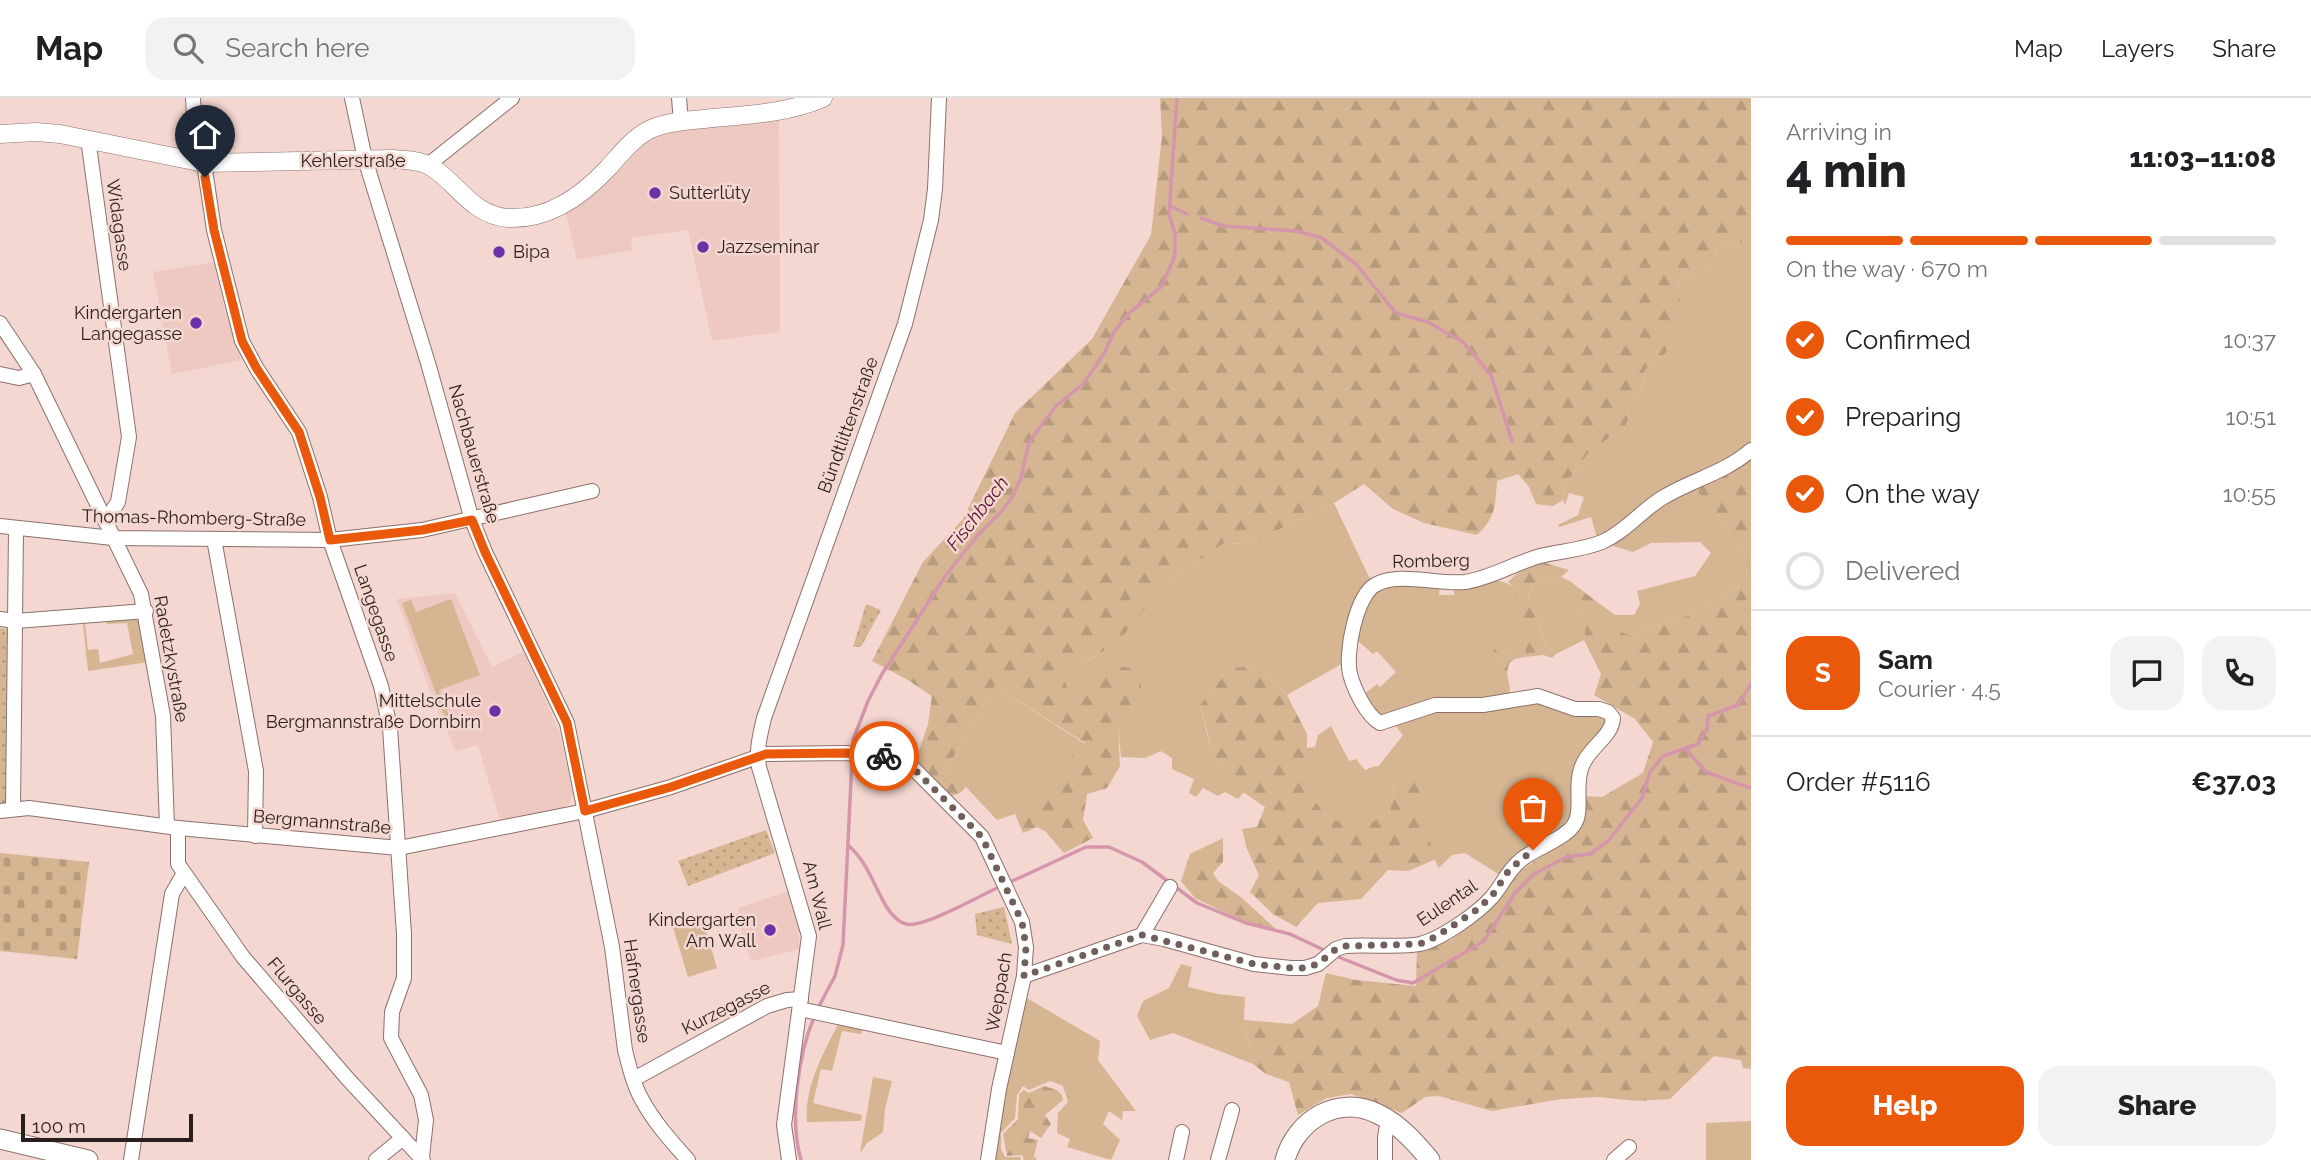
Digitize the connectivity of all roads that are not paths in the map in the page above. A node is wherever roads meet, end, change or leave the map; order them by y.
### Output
1 (193, 98) edge
2 (352, 98) edge
3 (512, 98) edge
4 (679, 98) edge
5 (823, 98) edge
6 (939, 98) edge
7 (772, 105) edge
8 (681, 122) junction
9 (0, 134) edge
10 (90, 139) junction
11 (365, 159) junction
12 (199, 162) junction
13 (428, 165) junction
14 (0, 323) edge
15 (0, 374) edge
16 (34, 374) junction
17 (1751, 450) edge
18 (592, 491) dead end
19 (472, 520) junction
20 (105, 521) junction
21 (0, 526) edge
22 (16, 529) junction
23 (113, 538) junction
24 (214, 539) junction
25 (330, 540) junction
26 (146, 611) junction
27 (0, 619) edge
28 (16, 621) junction
29 (1599, 709) joint
30 (757, 757) junction
31 (6, 810) edge
32 (585, 811) junction
33 (172, 827) junction
34 (255, 836) junction
35 (399, 848) junction
36 (184, 873) junction
37 (1170, 887) dead end
38 (1142, 935) junction
39 (1024, 976) junction
40 (803, 1006) junction
41 (1007, 1053) junction
42 (634, 1079) junction
43 (1232, 1110) dead end
44 (1388, 1120) junction
45 (1182, 1132) dead end
46 (403, 1138) junction
47 (0, 1139) edge
48 (1629, 1147) dead end
49 (423, 1159) edge
50 (88, 1160) edge
51 (131, 1160) edge
52 (376, 1160) edge
53 (688, 1160) edge
54 (789, 1160) edge
55 (988, 1160) edge
56 (1176, 1160) edge
57 (1218, 1160) edge
58 (1285, 1160) edge
59 (1385, 1160) edge
60 (1430, 1160) edge
61 (1614, 1160) edge

1 - 12 street, Langegasse
2 - 11 street, Nachbauerstraße
3 - 13 street
4 - 8 street
5 - 7 street, Kehlerstraße
6 - 30 street, Bündtlittenstraße
7 - 8 street, Kehlerstraße
8 - 13 street, Kehlerstraße
9 - 10 street, Kehlerstraße
10 - 12 street, Kehlerstraße
10 - 20 street, Widagasse
11 - 12 street, Kehlerstraße
11 - 13 street, Kehlerstraße
11 - 19 street, Nachbauerstraße
12 - 25 street, Langegasse
14 - 16 street, Radetzkystraße
15 - 16 street
16 - 20 street, Radetzkystraße
17 - 29 street, Romberg
18 - 19 street, Thomas-Rhomberg-Straße
19 - 25 street, Thomas-Rhomberg-Straße
19 - 32 street, Nachbauerstraße
20 - 23 street, Radetzkystraße
21 - 22 street, Thomas-Rhomberg-Straße
22 - 23 street, Thomas-Rhomberg-Straße
22 - 28 street
23 - 24 street, Thomas-Rhomberg-Straße
23 - 26 street, Radetzkystraße
24 - 25 street, Thomas-Rhomberg-Straße
24 - 34 street
25 - 35 street, Langegasse
26 - 28 street
26 - 33 street, Radetzkystraße
27 - 28 street
28 - 31 street
29 - 38 street, Eulental
30 - 32 street, Bergmannstraße
30 - 39 street, Weppach
30 - 40 street, Am Wall
31 - 33 street, Bergmannstraße
32 - 35 street, Bergmannstraße
32 - 42 street, Hafnergasse
33 - 34 street, Bergmannstraße
33 - 36 street, Flurgasse
34 - 35 street, Bergmannstraße
35 - 49 street, Langegasse
36 - 46 street, Flurgasse
36 - 51 street
37 - 38 street
38 - 39 street
39 - 41 street, Weppach
40 - 41 street, Weppach
40 - 42 street, Kurzegasse
40 - 54 street, Am Wall
41 - 55 street, Weppach
42 - 53 street, Hafnergasse
43 - 57 street
44 - 58 main road
44 - 59 street
44 - 60 main road
45 - 56 street
46 - 49 street, Flurgasse
46 - 52 street
47 - 50 main road
48 - 61 street

